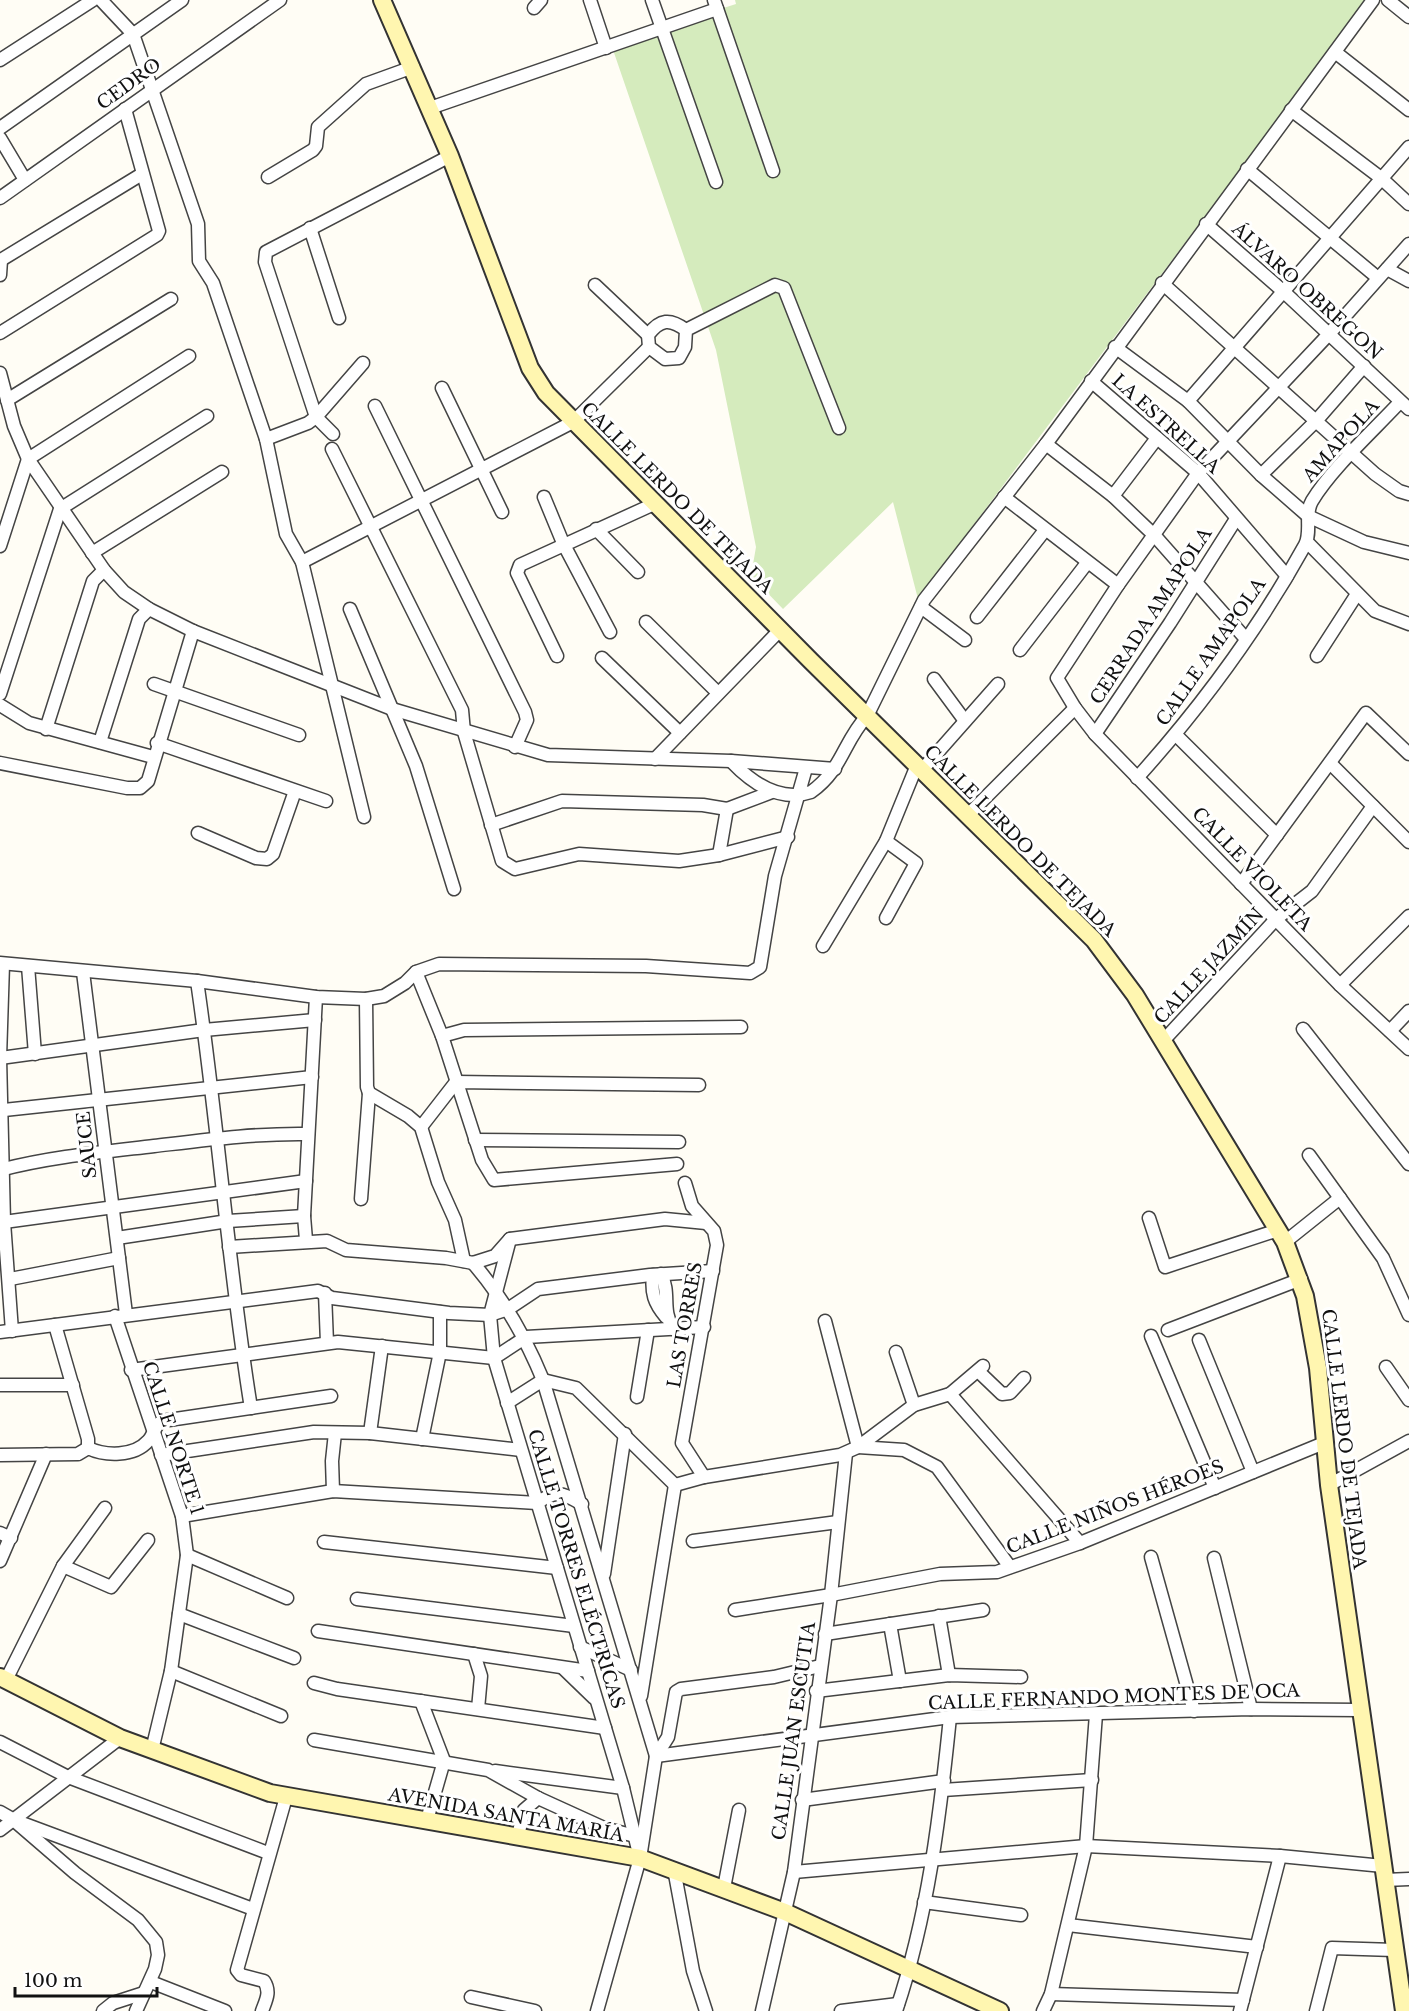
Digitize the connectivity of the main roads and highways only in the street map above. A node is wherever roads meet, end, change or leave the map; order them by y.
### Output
1 (382, 0) edge
2 (3, 1678) edge
3 (1000, 2011) edge
4 (1404, 2011) edge

1 - 4 main road, CALLE LERDO DE TEJADA
2 - 3 main road, AVENIDA SANTA MARÍA

